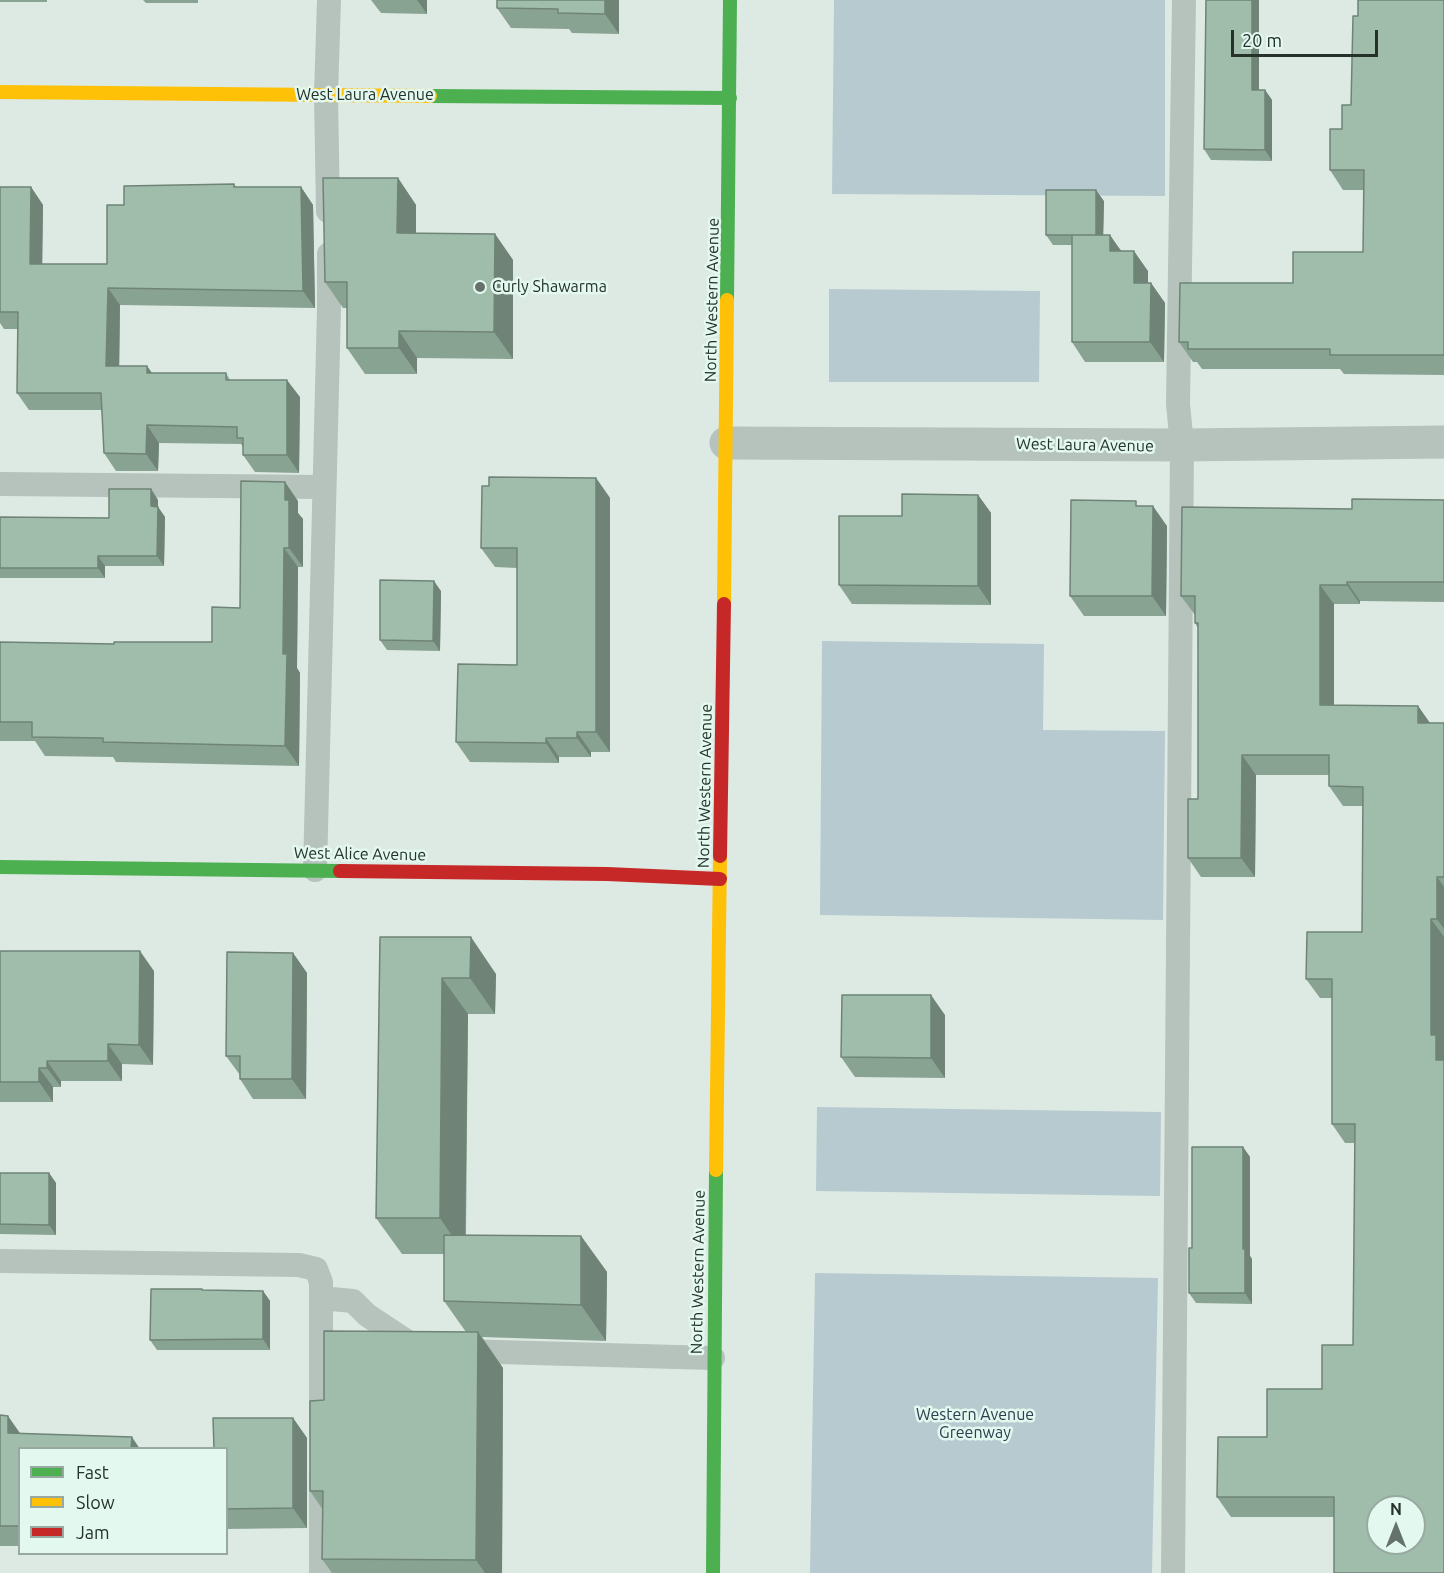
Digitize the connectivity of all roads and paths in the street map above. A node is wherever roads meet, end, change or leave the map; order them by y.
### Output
1 (329, 0) edge
2 (730, 0) edge
3 (1184, 0) edge
4 (0, 92) edge
5 (326, 95) junction
6 (730, 98) junction
7 (1444, 442) edge
8 (726, 443) junction
9 (1182, 446) junction
10 (0, 484) edge
11 (324, 487) junction
12 (0, 867) edge
13 (315, 870) junction
14 (720, 879) junction
15 (0, 1261) edge
16 (321, 1298) junction
17 (713, 1358) junction
18 (321, 1573) edge
19 (713, 1573) edge
20 (1173, 1573) edge

1 - 5 lane
2 - 6 main road, North Western Avenue
3 - 9 lane
4 - 5 main road, West Laura Avenue
5 - 6 main road, West Laura Avenue
5 - 11 lane
6 - 8 main road, North Western Avenue
7 - 9 street, West Laura Avenue
8 - 9 street, West Laura Avenue
8 - 14 main road, North Western Avenue
9 - 20 lane
10 - 11 lane
11 - 13 lane
12 - 13 main road, West Alice Avenue
13 - 14 main road, West Alice Avenue
14 - 17 main road, North Western Avenue
15 - 16 lane
16 - 17 lane
16 - 18 lane
17 - 19 main road, North Western Avenue

